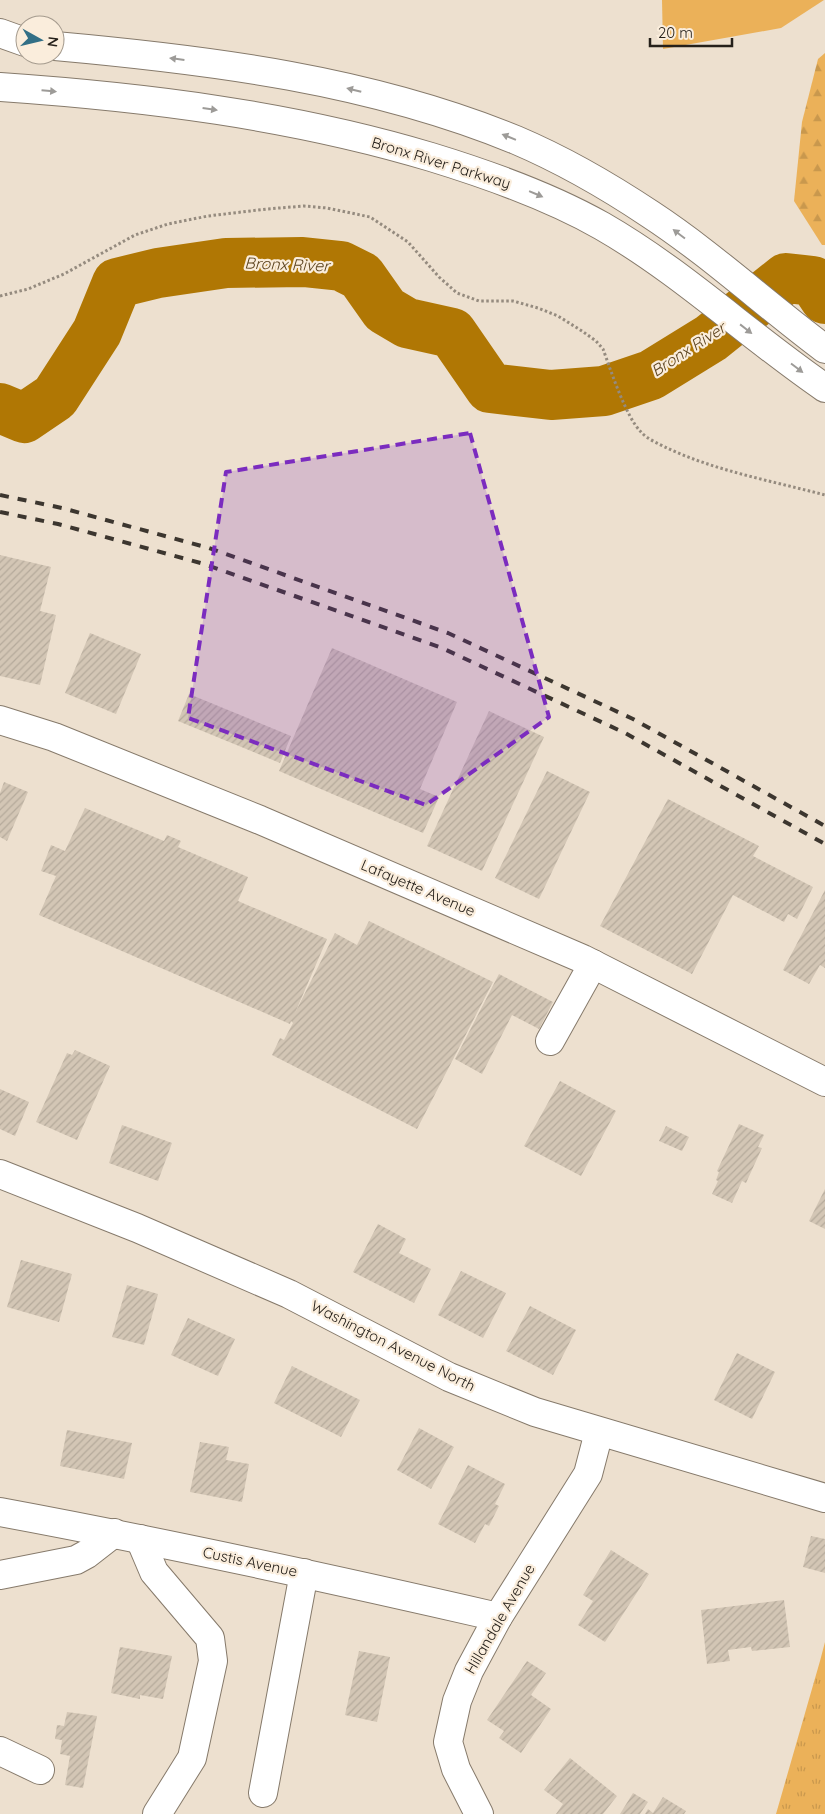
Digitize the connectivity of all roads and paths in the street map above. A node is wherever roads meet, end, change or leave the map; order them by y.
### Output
1 (0, 33) edge
2 (15, 39) edge
3 (0, 42) edge
4 (15, 43) edge
5 (65, 47) edge
6 (0, 87) edge
7 (0, 296) edge
8 (825, 349) edge
9 (825, 388) edge
10 (825, 494) edge
11 (0, 720) edge
12 (594, 964) junction
13 (550, 1041) dead end
14 (825, 1082) edge
15 (0, 1174) edge
16 (599, 1432) junction
17 (825, 1498) edge
18 (0, 1512) edge
19 (127, 1536) junction
20 (304, 1573) junction
21 (0, 1575) edge
22 (498, 1617) junction
23 (0, 1751) edge
24 (40, 1770) dead end
25 (263, 1793) dead end
26 (157, 1814) edge
27 (479, 1814) edge

1 - 2 main road
3 - 4 main road
8 -> 5 main road
6 -> 9 main road, Bronx River Parkway
7 - 10 path
11 - 12 main road, Lafayette Avenue
12 - 13 main road
12 - 14 main road, Lafayette Avenue
15 - 16 main road, Washington Avenue North
16 - 17 main road, Washington Avenue North
16 - 22 main road, Hillandale Avenue
18 - 19 main road, Custis Avenue
19 - 20 main road, Custis Avenue
19 - 21 main road
19 - 26 main road
20 - 22 main road, Custis Avenue
20 - 25 main road
22 - 27 main road, Hillandale Avenue
23 - 24 main road

